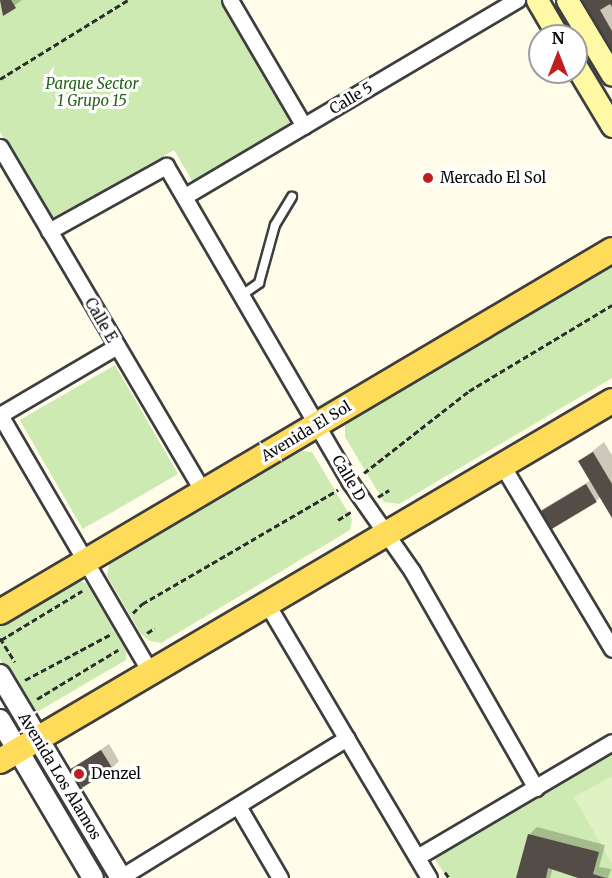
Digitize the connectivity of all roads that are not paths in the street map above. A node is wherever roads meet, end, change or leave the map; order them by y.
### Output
1 (230, 0) edge
2 (517, 0) edge
3 (537, 0) edge
4 (567, 0) edge
5 (551, 24) edge
6 (612, 75) edge
7 (587, 84) edge
8 (304, 126) junction
9 (612, 126) edge
10 (0, 147) edge
11 (184, 196) junction
12 (292, 197) dead end
13 (49, 231) junction
14 (612, 250) edge
15 (242, 294) junction
16 (117, 346) junction
17 (612, 401) edge
18 (0, 415) edge
19 (317, 424) junction
20 (502, 465) junction
21 (203, 492) junction
22 (384, 535) junction
23 (85, 561) junction
24 (267, 604) junction
25 (0, 612) edge
26 (612, 649) edge
27 (150, 672) junction
28 (3, 680) edge
29 (0, 720) edge
30 (346, 738) junction
31 (612, 742) edge
32 (18, 750) edge
33 (536, 788) junction
34 (238, 806) junction
35 (417, 857) junction
36 (121, 877) edge
37 (93, 878) edge
38 (280, 878) edge
39 (429, 878) edge

1 - 8 street
2 - 8 street, Calle 5
3 - 5 main road
4 - 6 main road
7 - 9 main road
8 - 11 street, Calle 5
10 - 13 street, Calle E
11 - 13 street, Calle D
11 - 15 street, Calle D
12 - 15 lane
13 - 16 street, Calle E
14 - 19 main road, Avenida El Sol
15 - 19 street, Calle D
16 - 18 street
16 - 21 street, Calle E
17 - 20 main road
18 - 23 street
19 - 21 main road, Avenida El Sol
19 - 22 street, Calle D
20 - 22 main road
20 - 26 street
21 - 23 main road, Avenida El Sol
22 - 24 main road
22 - 33 street, Calle D
23 - 25 main road, Avenida El Sol
23 - 27 street
24 - 27 main road
24 - 30 street
27 - 32 main road
28 - 32 street, Avenida Los Alamos
29 - 32 street, Avenida Los Alamos
30 - 34 street
30 - 35 street
31 - 33 street
32 - 36 street, Avenida Los Alamos
32 - 37 street, Avenida Los Alamos
33 - 35 street
34 - 36 street
34 - 38 street
35 - 39 street

